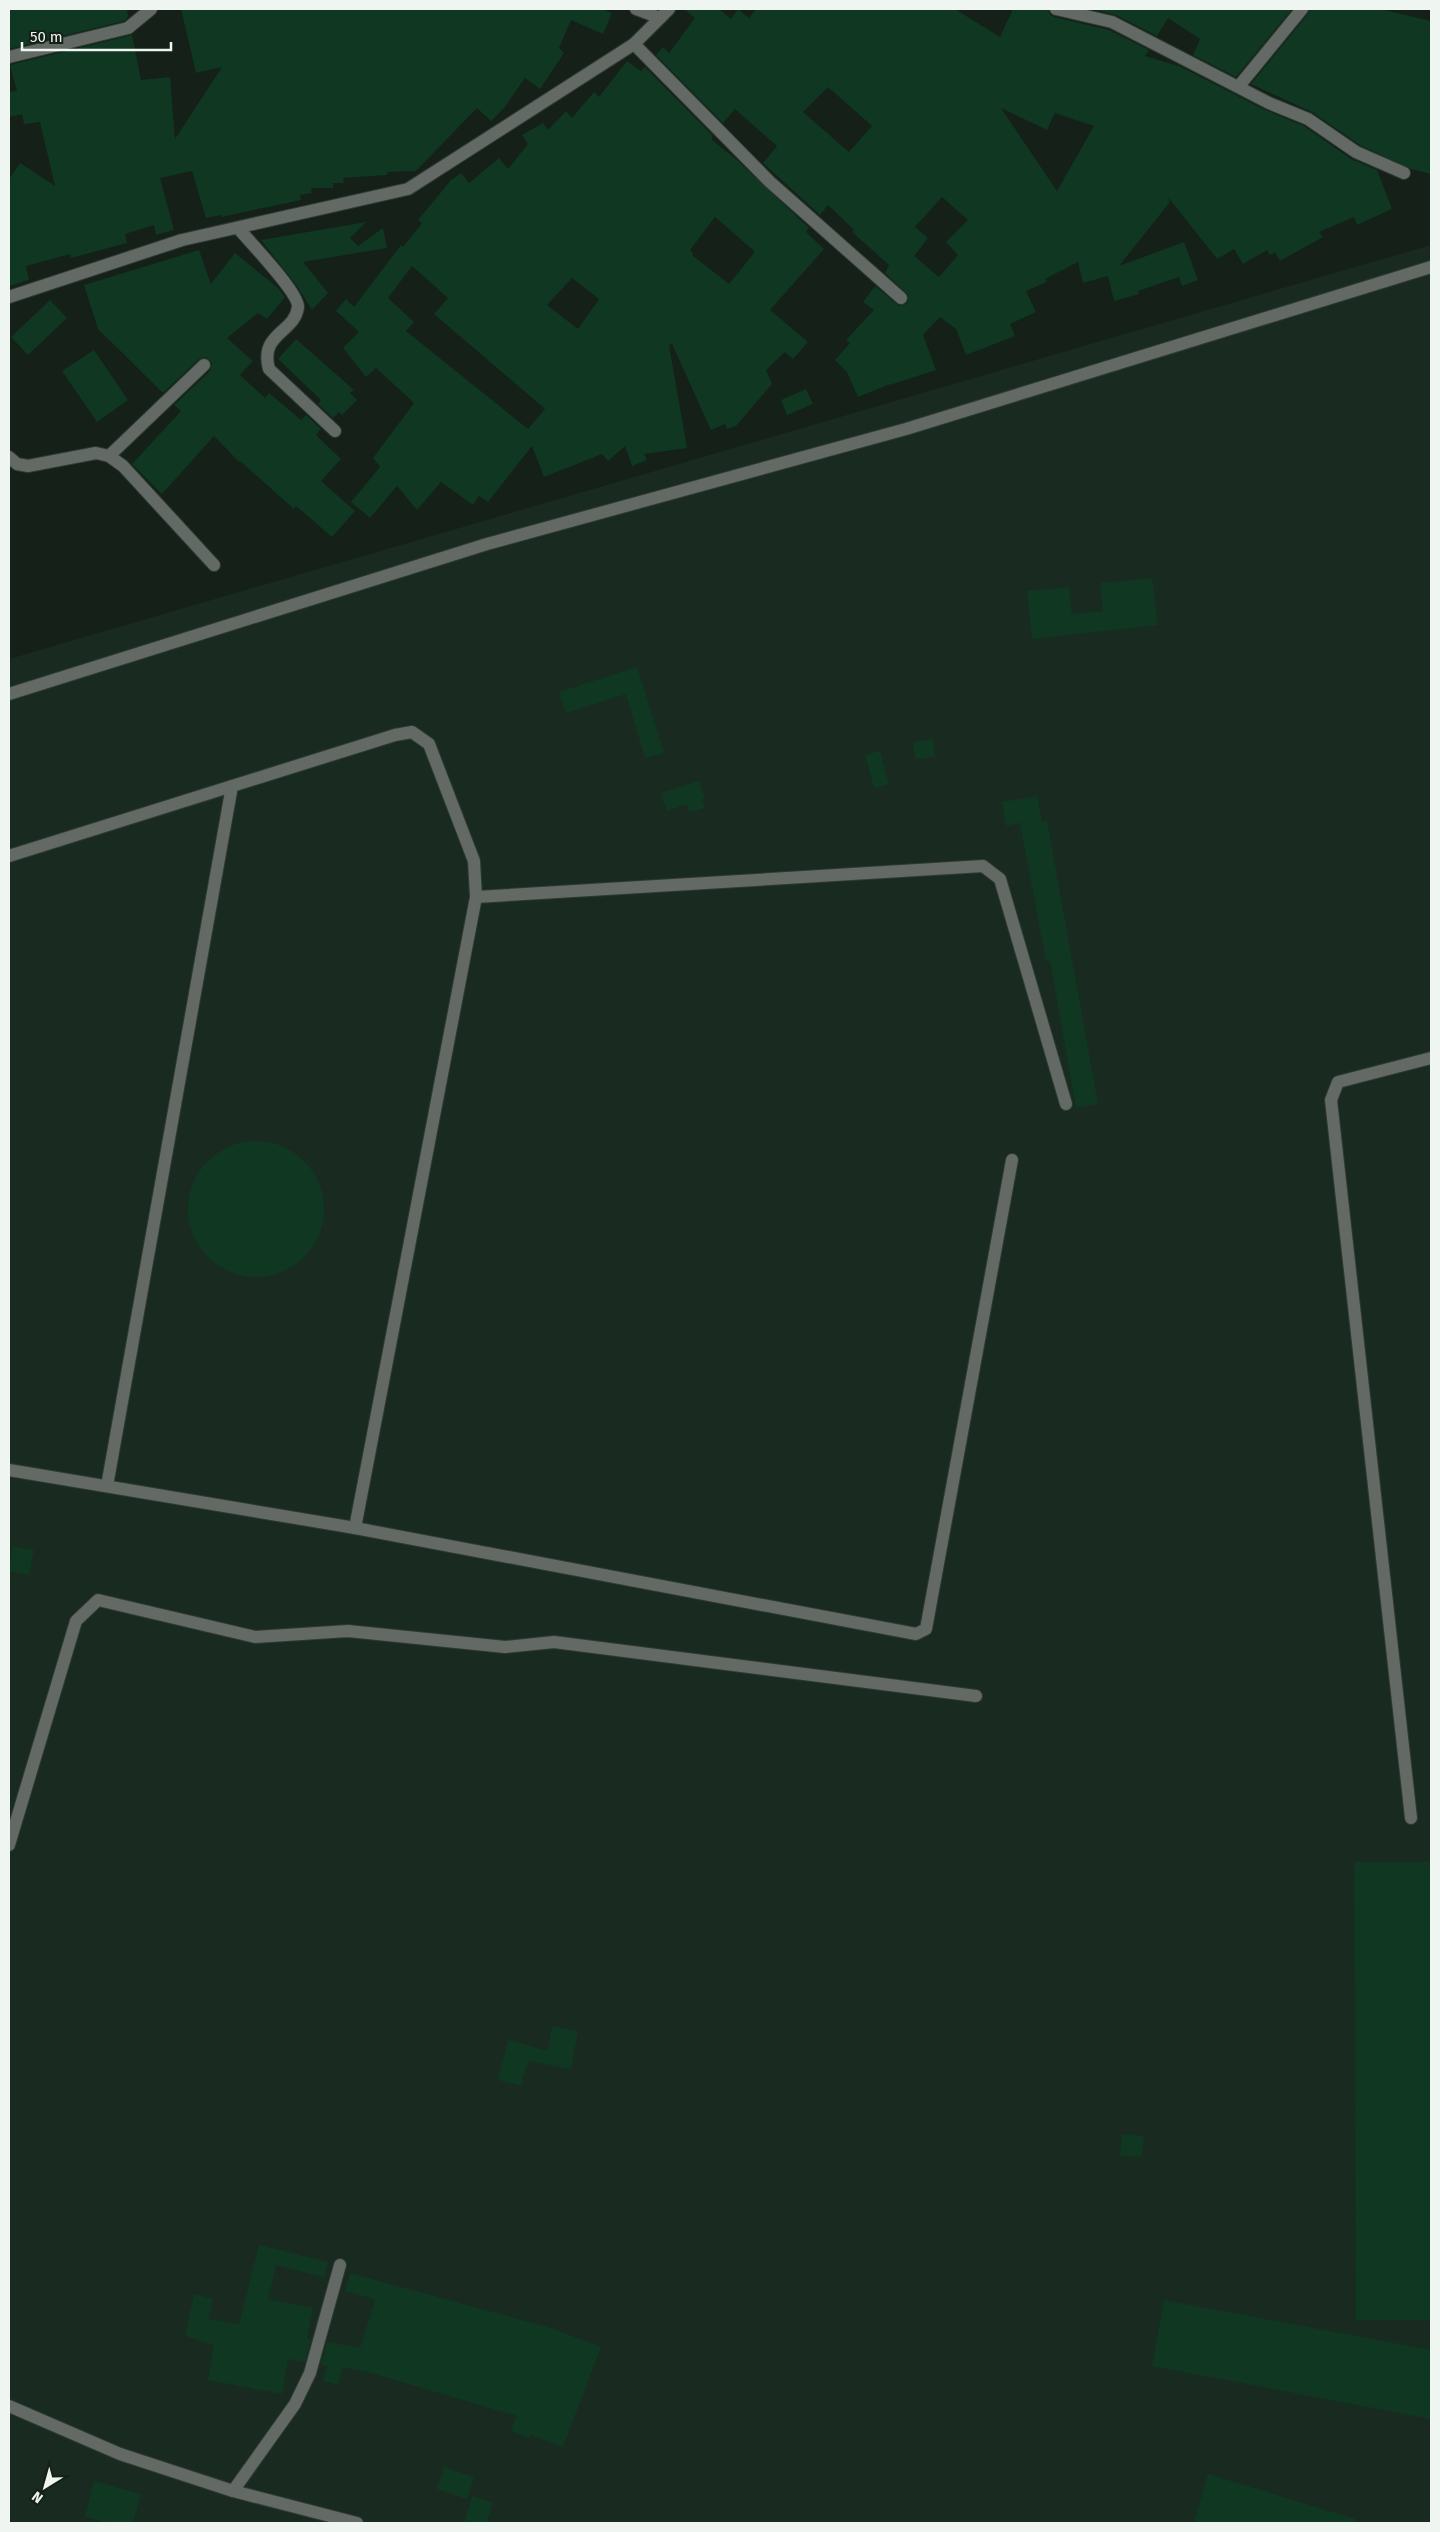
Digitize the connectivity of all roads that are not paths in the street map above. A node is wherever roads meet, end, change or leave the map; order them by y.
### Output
1 (152, 9) edge
2 (636, 9) edge
3 (1056, 9) edge
4 (1302, 9) edge
5 (665, 13) edge
6 (634, 44) junction
7 (9, 57) edge
8 (1239, 86) junction
9 (1404, 173) dead end
10 (238, 228) junction
11 (1431, 267) edge
12 (9, 297) edge
13 (901, 298) dead end
14 (204, 366) dead end
15 (335, 431) dead end
16 (109, 456) junction
17 (9, 457) edge
18 (214, 565) dead end
19 (9, 694) edge
20 (232, 786) junction
21 (9, 856) edge
22 (476, 897) junction
23 (1431, 1058) edge
24 (1066, 1104) dead end
25 (1012, 1160) dead end
26 (9, 1470) edge
27 (107, 1486) junction
28 (355, 1528) junction
29 (976, 1696) dead end
30 (1411, 1818) dead end
31 (9, 1845) edge
32 (340, 2265) dead end
33 (9, 2406) edge
34 (233, 2491) junction
35 (356, 2523) edge

1 - 7 street
2 - 5 street
3 - 8 street
4 - 8 street
5 - 6 street
6 - 10 street
6 - 13 street
8 - 9 street
10 - 12 street
10 - 15 street
11 - 19 street
14 - 16 street
16 - 17 street
16 - 18 street
20 - 21 street
20 - 22 street
20 - 27 street
22 - 24 street
22 - 28 street
23 - 30 street
25 - 28 street
26 - 27 street
27 - 28 street
29 - 31 street
32 - 34 street
33 - 34 street
34 - 35 street

